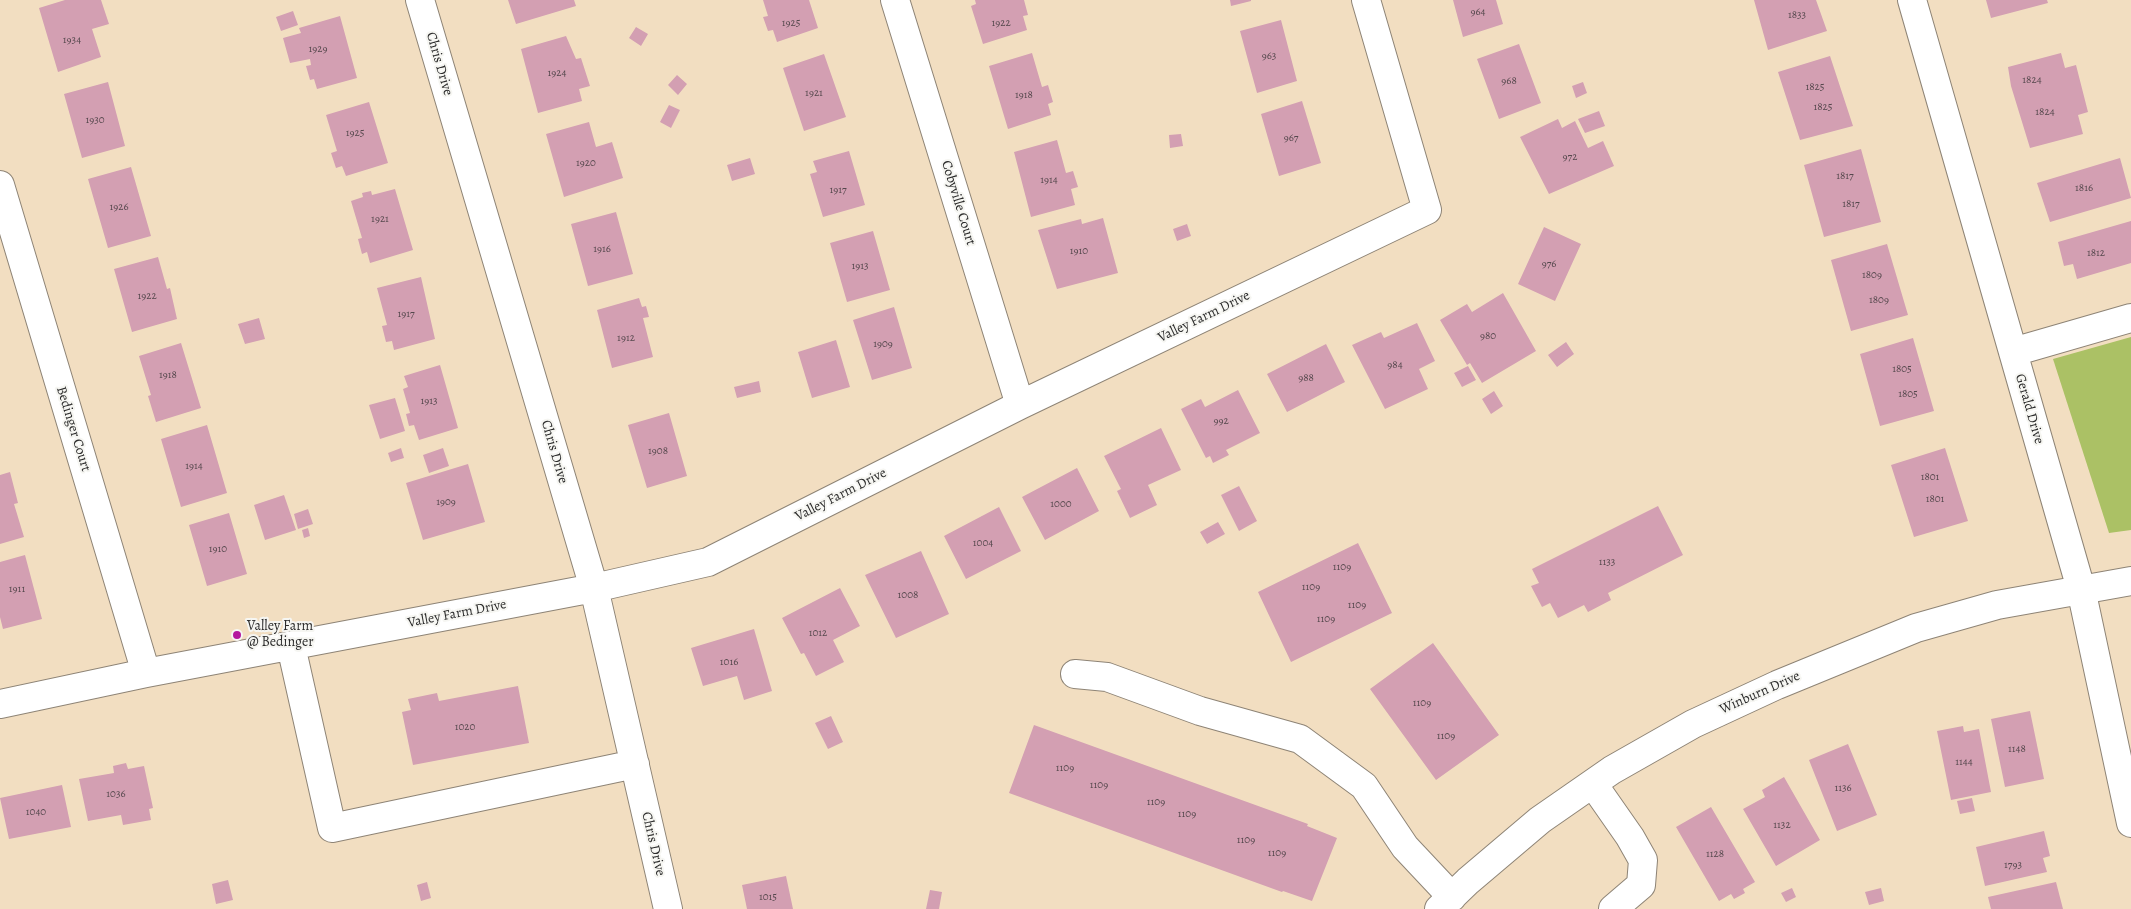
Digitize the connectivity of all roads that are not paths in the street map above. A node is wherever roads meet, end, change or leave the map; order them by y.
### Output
1 (420, 0) edge
2 (895, 0) edge
3 (1366, 0) edge
4 (1912, 0) edge
5 (0, 185) edge
6 (2131, 318) edge
7 (2013, 352) junction
8 (1020, 406) junction
9 (2131, 582) edge
10 (594, 588) junction
11 (2081, 589) junction
12 (291, 646) junction
13 (146, 674) junction
14 (1075, 674) dead end
15 (0, 704) edge
16 (635, 764) junction
17 (1593, 784) junction
18 (2131, 823) edge
19 (1445, 903) edge
20 (668, 909) edge
21 (1613, 909) edge

1 - 10 street, Chris Drive
2 - 8 street, Cobyville Court
3 - 8 street, Valley Farm Drive
4 - 7 street, Gerald Drive
5 - 13 street, Bedinger Court
6 - 7 street
7 - 11 street, Gerald Drive
8 - 10 street, Valley Farm Drive
9 - 11 street, Winburn Drive
10 - 12 street, Valley Farm Drive
10 - 16 street, Chris Drive
11 - 17 street, Winburn Drive
11 - 18 street, Gerald Drive
12 - 13 street, Valley Farm Drive
12 - 16 street
13 - 15 street, Valley Farm Drive
14 - 19 street
16 - 20 street, Chris Drive
17 - 19 street, Winburn Drive
17 - 21 street

